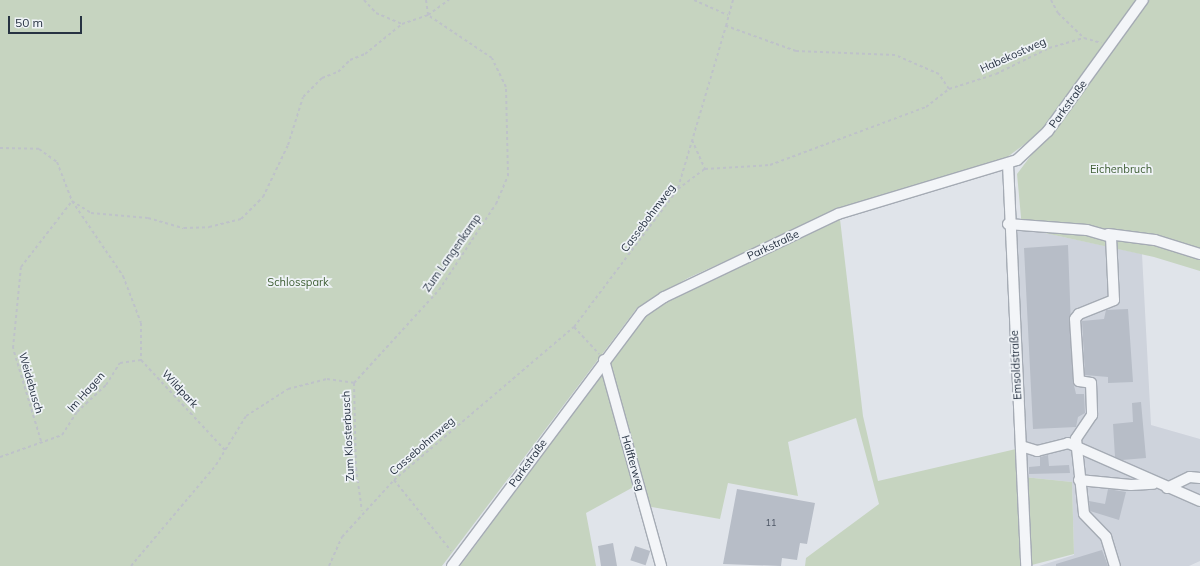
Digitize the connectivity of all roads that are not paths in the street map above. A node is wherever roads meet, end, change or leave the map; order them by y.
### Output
1 (1143, 0) edge
2 (1008, 164) junction
3 (1008, 224) junction
4 (1108, 234) junction
5 (1200, 254) edge
6 (604, 360) junction
7 (1021, 446) junction
8 (1076, 448) junction
9 (1200, 478) edge
10 (1079, 480) junction
11 (1156, 484) junction
12 (1167, 488) junction
13 (1200, 501) edge
14 (455, 563) edge
15 (661, 566) edge
16 (1026, 566) edge
17 (1115, 566) edge

1 - 2 street, Parkstraße
2 - 3 street, Emsoldstraße
2 - 6 street, Parkstraße
3 - 4 street
3 - 7 street, Emsoldstraße
4 - 5 street
4 - 8 street
6 - 14 street, Parkstraße
6 - 15 street, Halfterweg
7 - 8 street
7 - 16 street, Emsoldstraße
8 - 10 street
8 - 11 street
9 - 12 street
10 - 11 street
10 - 17 street
11 - 12 street
12 - 13 street

